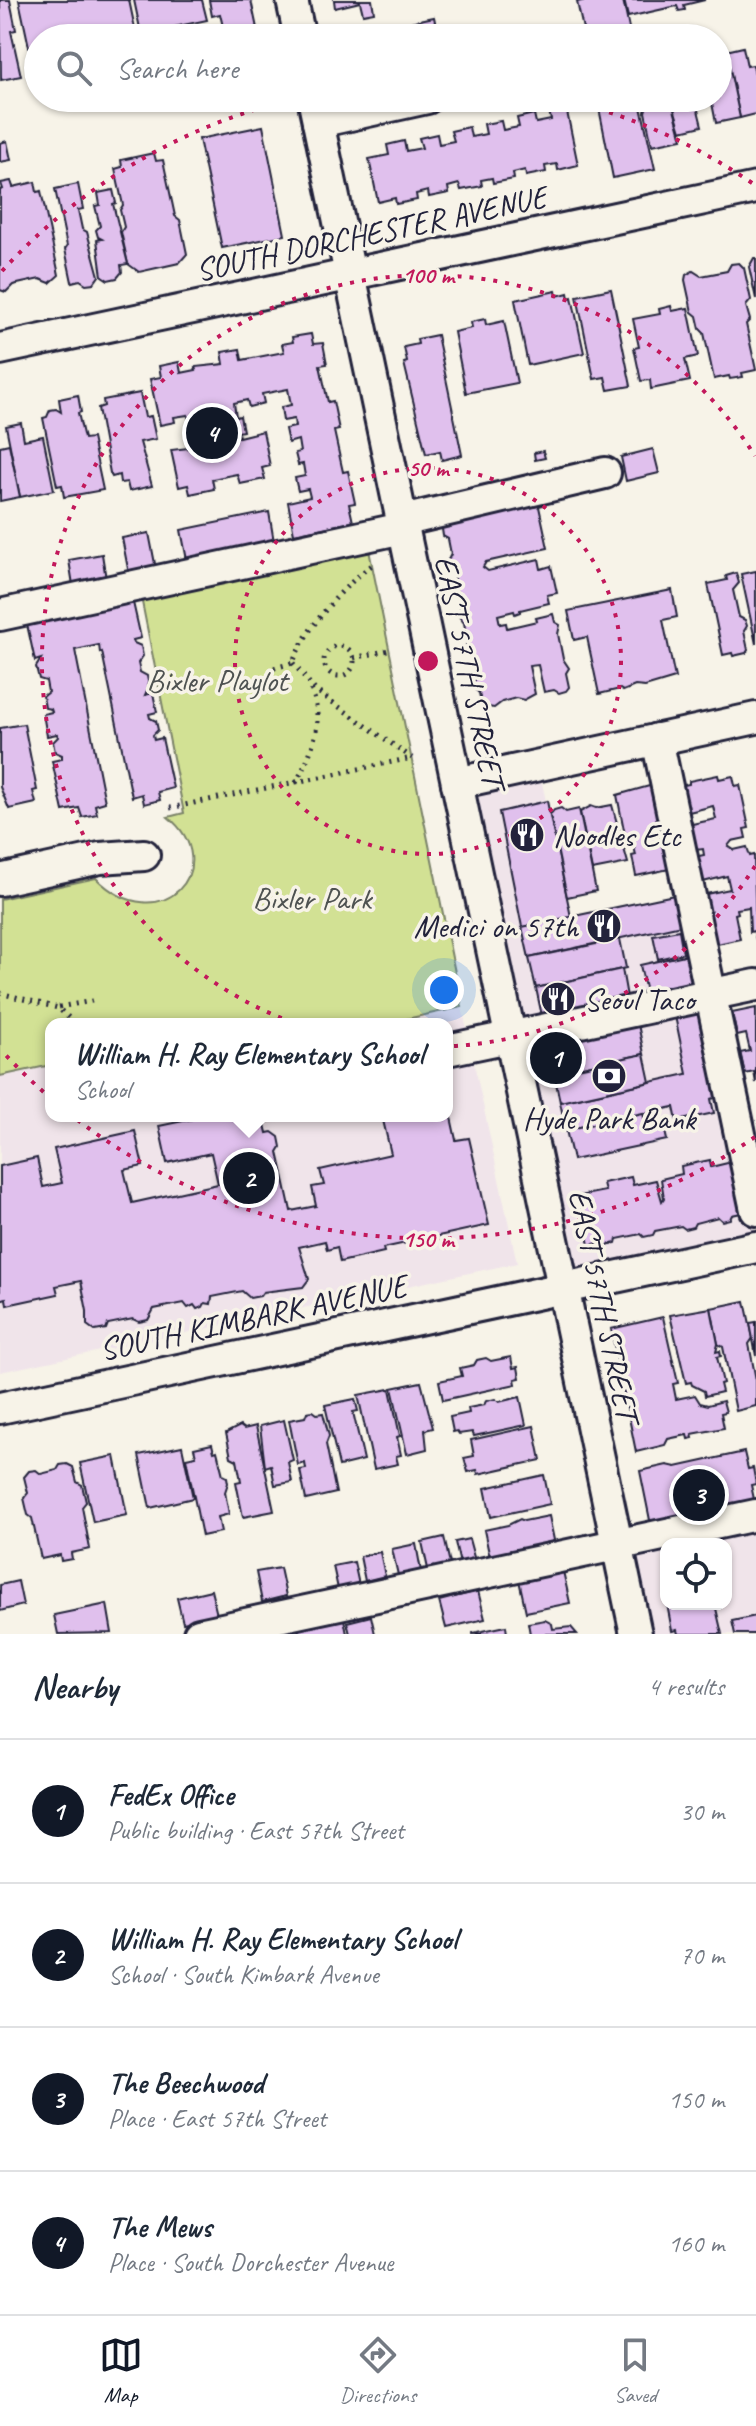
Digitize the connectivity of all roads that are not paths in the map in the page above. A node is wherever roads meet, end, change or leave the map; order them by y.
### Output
1 (292, 0) edge
2 (297, 24) edge
3 (315, 112) edge
4 (756, 188) edge
5 (350, 274) junction
6 (0, 349) edge
7 (605, 473) dead end
8 (402, 524) junction
9 (0, 615) edge
10 (756, 718) edge
11 (657, 739) junction
12 (457, 783) junction
13 (144, 855) dead end
14 (0, 880) edge
15 (756, 985) edge
16 (710, 995) junction
17 (510, 1037) junction
18 (453, 1049) edge
19 (756, 1210) edge
20 (756, 1247) edge
21 (563, 1288) junction
22 (0, 1408) edge
23 (756, 1515) edge
24 (617, 1545) junction
25 (199, 1634) edge
26 (636, 1634) edge

1 - 2 street
3 - 5 street, EAST 57TH STREET
4 - 5 street, SOUTH DORCHESTER AVENUE
5 - 6 street, SOUTH DORCHESTER AVENUE
5 - 8 street, EAST 57TH STREET
7 - 8 street
8 - 9 street
8 - 12 street, EAST 57TH STREET
10 - 11 street
11 - 12 street
11 - 16 street
12 - 17 street, EAST 57TH STREET
13 - 14 street
15 - 16 street
16 - 17 street
16 - 19 street
17 - 18 street
17 - 21 street, EAST 57TH STREET
20 - 21 street, SOUTH KIMBARK AVENUE
21 - 22 street, SOUTH KIMBARK AVENUE
21 - 24 street, EAST 57TH STREET
23 - 24 street
24 - 25 street
24 - 26 street, EAST 57TH STREET

